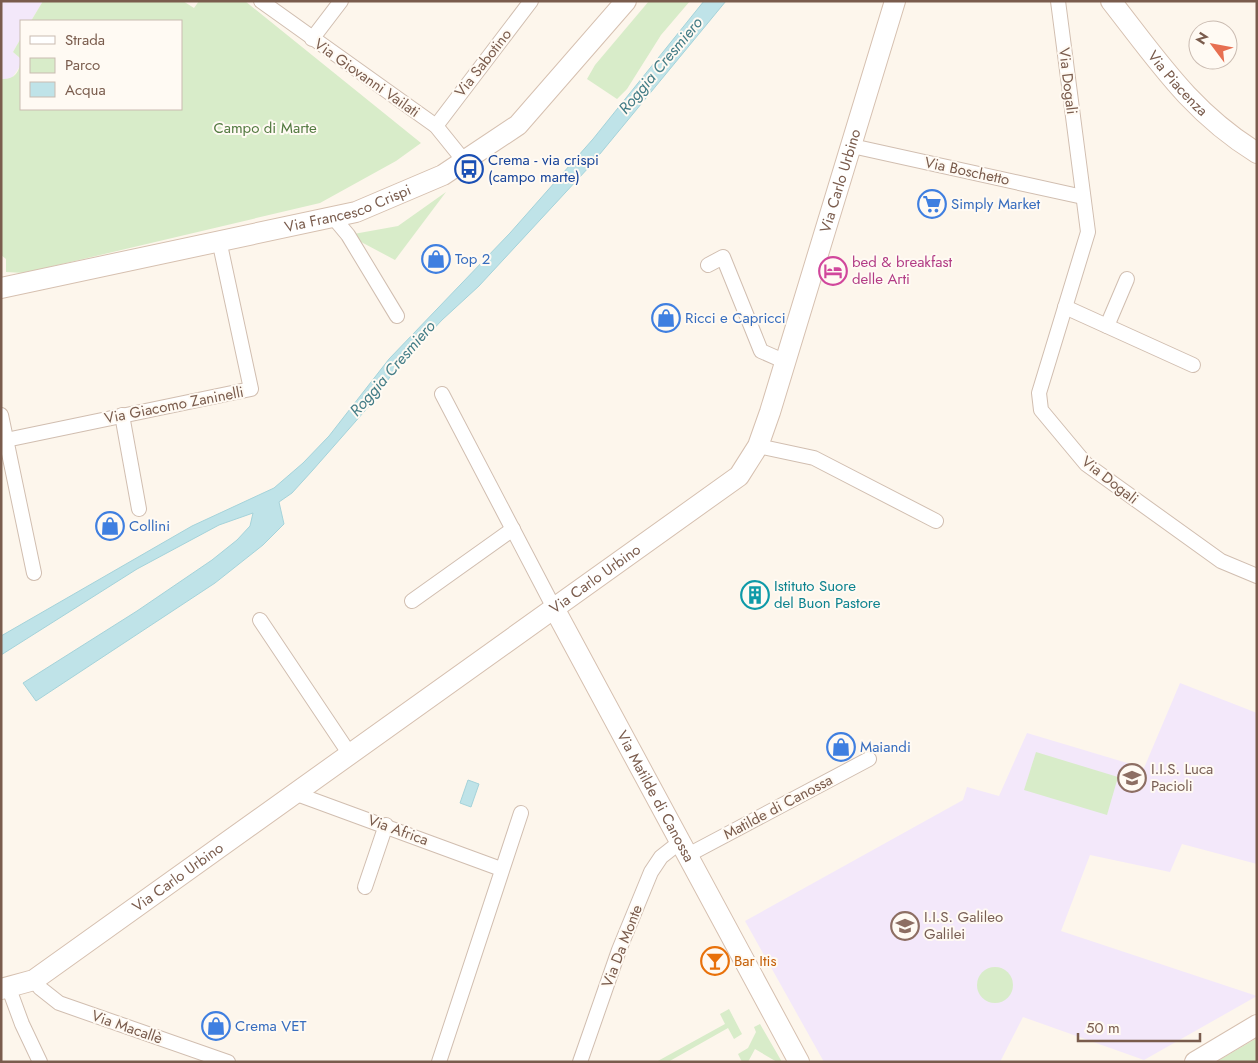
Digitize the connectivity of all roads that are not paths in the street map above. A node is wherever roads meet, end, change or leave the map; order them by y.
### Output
1 (261, 1) edge
2 (341, 1) edge
3 (531, 1) edge
4 (626, 1) edge
5 (895, 1) edge
6 (1058, 1) edge
7 (1112, 1) edge
8 (312, 39) junction
9 (436, 126) junction
10 (852, 146) junction
11 (1257, 153) edge
12 (465, 162) junction
13 (1083, 197) junction
14 (333, 217) junction
15 (219, 240) junction
16 (708, 265) dead end
17 (1127, 279) dead end
18 (1, 288) edge
19 (1065, 306) junction
20 (397, 316) dead end
21 (1107, 326) junction
22 (786, 362) junction
23 (1193, 365) dead end
24 (442, 394) dead end
25 (1, 415) edge
26 (122, 415) junction
27 (6, 440) junction
28 (758, 446) junction
29 (139, 509) dead end
30 (936, 522) dead end
31 (513, 529) junction
32 (34, 573) dead end
33 (1257, 576) edge
34 (412, 601) dead end
35 (554, 608) junction
36 (260, 620) dead end
37 (349, 753) junction
38 (869, 759) dead end
39 (294, 792) junction
40 (521, 813) dead end
41 (386, 825) junction
42 (684, 848) junction
43 (502, 869) junction
44 (365, 887) dead end
45 (34, 980) junction
46 (4, 988) edge
47 (1257, 1025) edge
48 (40, 1062) edge
49 (228, 1062) edge
50 (439, 1062) edge
51 (580, 1062) edge
52 (799, 1062) edge
53 (1195, 1062) edge

1 - 8 street, Via Giovanni Vailati
2 - 8 street
3 - 9 street, Via Sabotino
4 - 12 street, Via Francesco Crispi
5 - 10 street, Via Carlo Urbino
6 - 13 street, Via Dogali
7 - 11 street, Via Piacenza
8 - 9 street, Via Giovanni Vailati
9 - 12 street, Via Giovanni Vailati
10 - 13 street, Via Boschetto
10 - 22 street, Via Carlo Urbino
12 - 14 street, Via Francesco Crispi
13 - 19 street, Via Dogali
14 - 15 street, Via Francesco Crispi
14 - 20 street
15 - 18 street, Via Francesco Crispi
15 - 26 street, Via Giacomo Zaninelli
16 - 22 street
17 - 21 street
19 - 21 street
19 - 33 street, Via Dogali
21 - 23 street
22 - 28 street, Via Carlo Urbino
24 - 31 street, Via Matilde di Canossa
25 - 27 street
26 - 27 street, Via Giacomo Zaninelli
26 - 29 street
27 - 32 street
28 - 30 street
28 - 35 street, Via Carlo Urbino
31 - 34 street
31 - 35 street, Via Matilde di Canossa
35 - 37 street, Via Carlo Urbino
35 - 42 street, Via Matilde di Canossa
36 - 37 street
37 - 39 street, Via Carlo Urbino
38 - 42 street, Matilde di Canossa
39 - 41 street, Via Africa
39 - 45 street, Via Carlo Urbino
40 - 43 street
41 - 43 street, Via Africa
41 - 44 street
42 - 51 street, Via Da Monte
42 - 52 street, Via Matilde di Canossa
43 - 50 street
45 - 46 street, Via Carlo Urbino
45 - 49 street, Via Macallè
46 - 48 street
47 - 53 street

